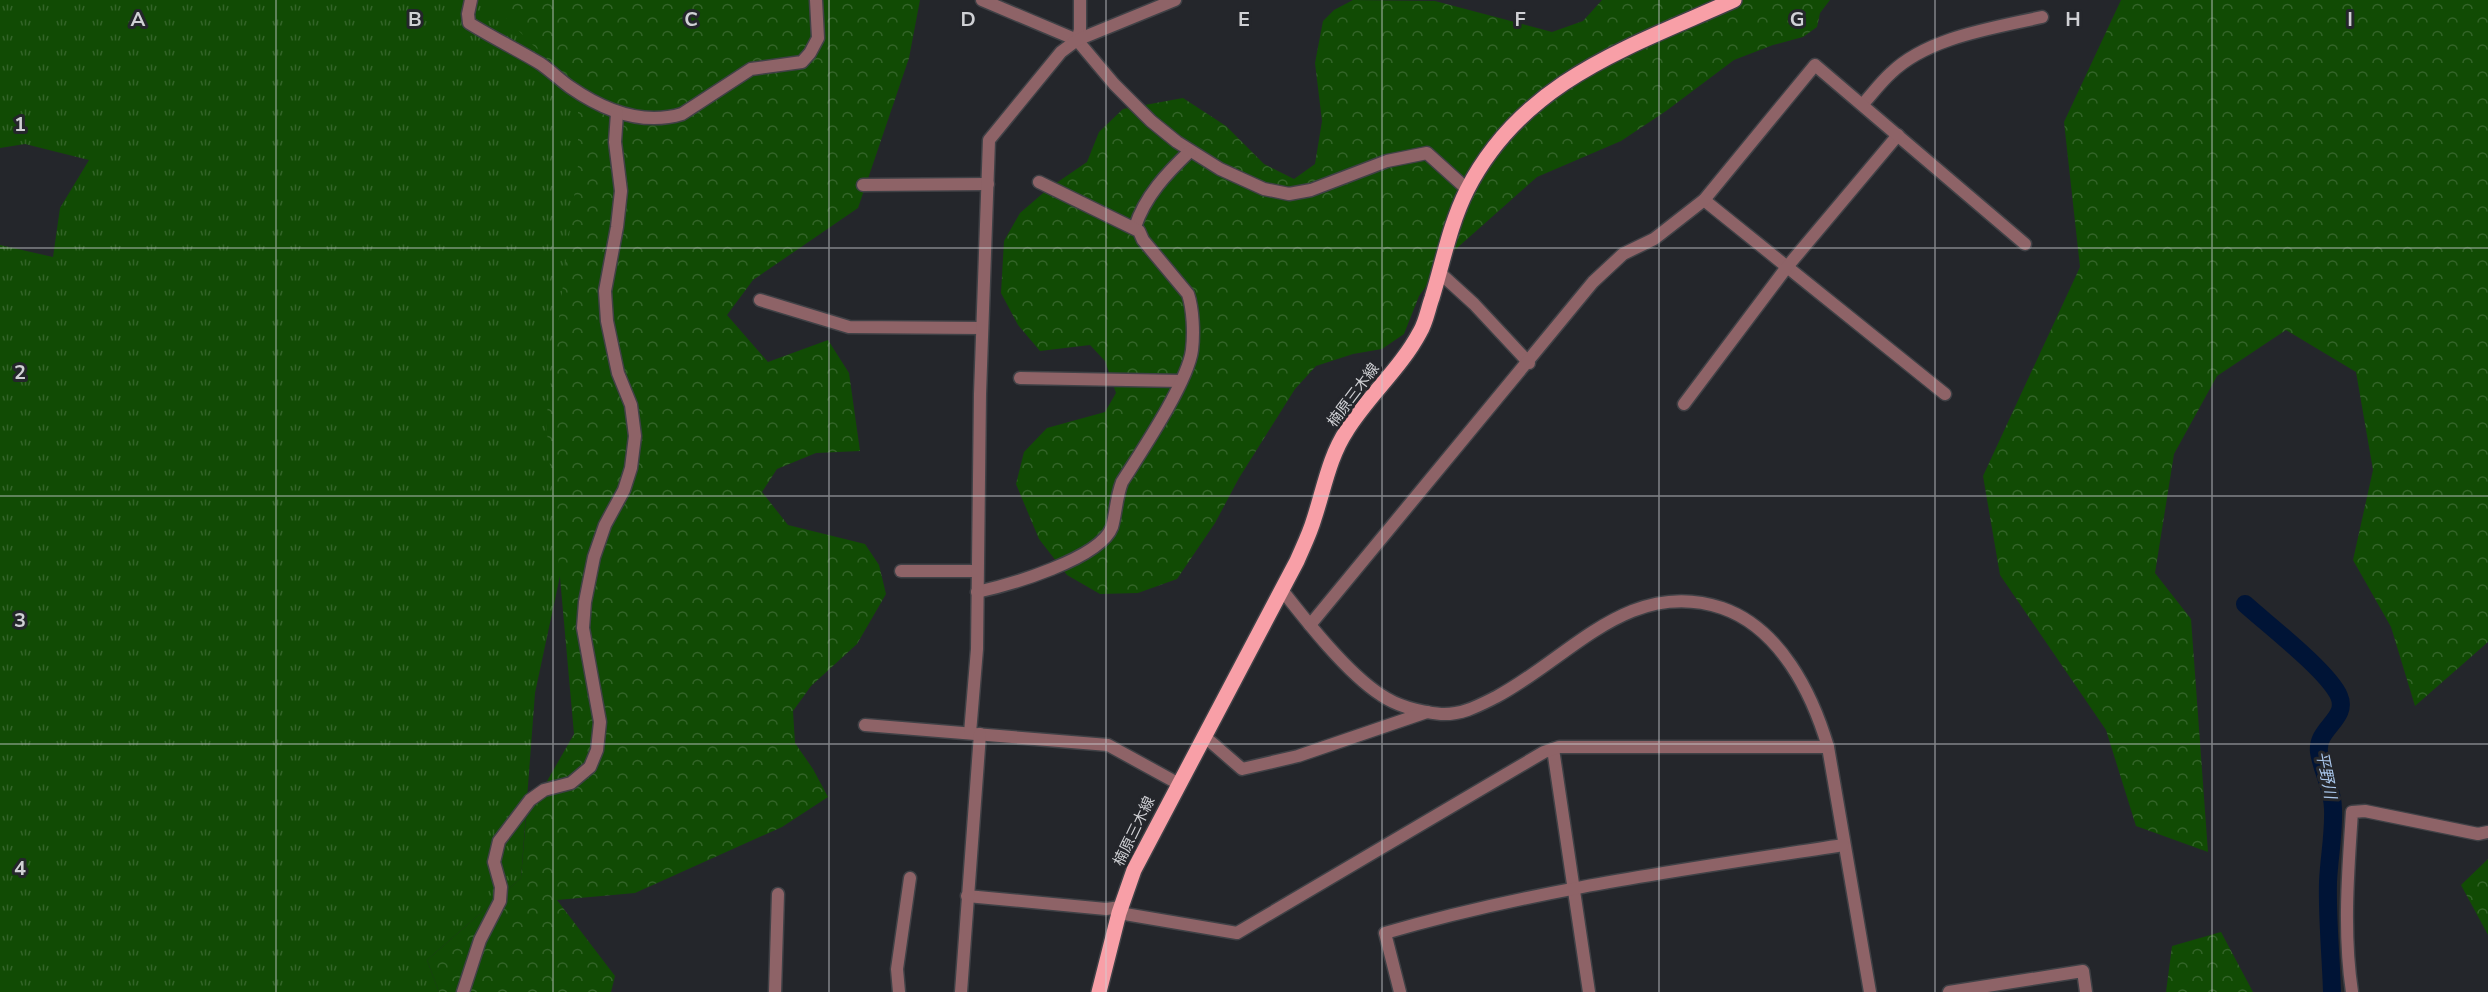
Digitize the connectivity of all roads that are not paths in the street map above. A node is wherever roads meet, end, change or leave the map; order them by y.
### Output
1 (471, 0) edge
2 (816, 0) edge
3 (982, 0) edge
4 (1080, 0) edge
5 (1175, 0) edge
6 (1734, 0) edge
7 (2042, 17) dead end
8 (1077, 40) junction
9 (1863, 104) junction
10 (617, 113) junction
11 (1898, 135) junction
12 (1190, 151) junction
13 (1039, 182) dead end
14 (988, 184) junction
15 (863, 185) dead end
16 (1468, 190) junction
17 (1704, 200) junction
18 (1135, 227) junction
19 (2025, 244) dead end
20 (1786, 267) junction
21 (1440, 273) junction
22 (760, 300) dead end
23 (982, 328) junction
24 (1528, 363) junction
25 (1020, 378) dead end
26 (1181, 381) junction
27 (1945, 394) dead end
28 (1684, 404) dead end
29 (901, 571) dead end
30 (977, 571) junction
31 (1282, 590) junction
32 (977, 592) junction
33 (1310, 625) junction
34 (1428, 711) junction
35 (865, 725) dead end
36 (975, 734) junction
37 (1204, 736) junction
38 (1828, 747) junction
39 (1553, 749) junction
40 (1179, 784) junction
41 (2488, 832) edge
42 (1844, 845) junction
43 (910, 878) dead end
44 (1573, 887) junction
45 (778, 894) dead end
46 (967, 896) junction
47 (1120, 910) junction
48 (463, 992) edge
49 (775, 992) edge
50 (899, 992) edge
51 (961, 992) edge
52 (1099, 992) edge
53 (1400, 992) edge
54 (1589, 992) edge
55 (1870, 992) edge
56 (1949, 992) edge
57 (2086, 992) edge
58 (2352, 992) edge

1 - 10 street
2 - 10 street
3 - 8 street
4 - 8 street
5 - 8 street
6 - 16 main road, 楠原三木線
7 - 9 street
8 - 12 street
8 - 14 street
9 - 11 street
9 - 17 street
10 - 48 street
11 - 19 street
11 - 20 street
12 - 16 street
12 - 18 street
13 - 18 street
14 - 15 street
14 - 23 street
16 - 21 main road, 楠原三木線
17 - 20 street
17 - 24 street
18 - 26 street
20 - 27 street
20 - 28 street
21 - 24 street
21 - 31 main road, 楠原三木線
22 - 23 street
23 - 30 street
24 - 33 street
25 - 26 street
26 - 32 street
29 - 30 street
30 - 32 street
31 - 33 street
31 - 37 main road, 楠原三木線
32 - 36 street
33 - 34 street
34 - 37 street
34 - 38 street
35 - 36 street
36 - 40 street
36 - 46 street
37 - 40 main road, 楠原三木線
38 - 39 street
38 - 42 street
39 - 44 street
39 - 47 street
40 - 47 main road, 楠原三木線
41 - 58 street
42 - 44 street
42 - 55 street
43 - 50 street
44 - 53 street
44 - 54 street
45 - 49 street
46 - 47 street
46 - 51 street
47 - 52 main road, 楠原三木線
56 - 57 street

